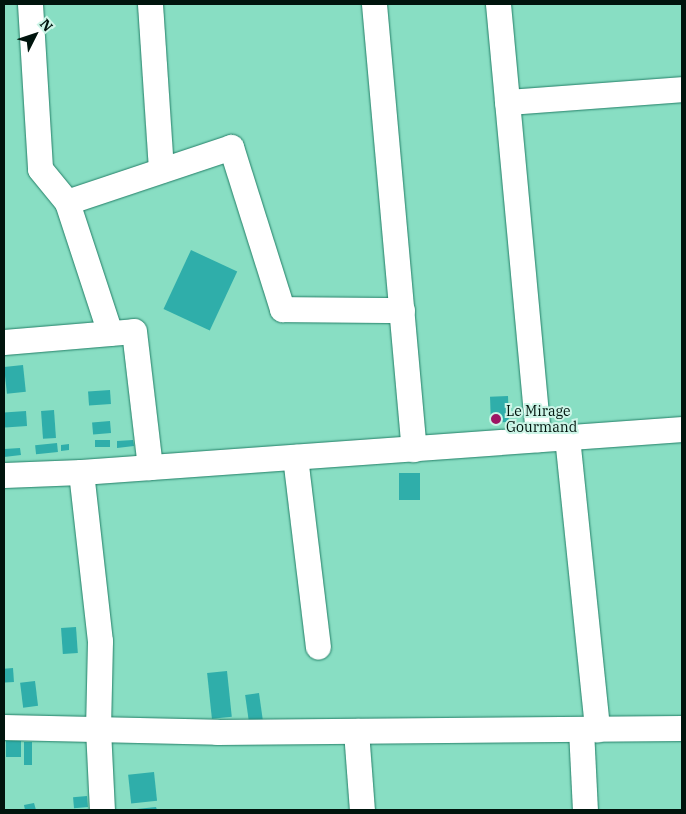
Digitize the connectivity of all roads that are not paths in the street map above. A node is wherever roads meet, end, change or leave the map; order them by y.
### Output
1 (30, 4) edge
2 (150, 4) edge
3 (374, 4) edge
4 (498, 4) edge
5 (682, 89) edge
6 (507, 102) junction
7 (161, 170) junction
8 (67, 202) junction
9 (402, 310) junction
10 (110, 333) junction
11 (4, 342) edge
12 (682, 429) edge
13 (566, 437) junction
14 (538, 440) junction
15 (414, 449) junction
16 (295, 457) junction
17 (150, 467) junction
18 (81, 472) junction
19 (4, 474) edge
20 (318, 648) dead end
21 (4, 727) edge
22 (682, 728) edge
23 (98, 729) junction
24 (589, 729) junction
25 (356, 731) junction
26 (102, 810) edge
27 (362, 810) edge
28 (584, 810) edge

1 - 8 street
2 - 7 street
3 - 9 street
4 - 6 street
5 - 6 street
6 - 14 street
7 - 8 street
7 - 9 street
8 - 10 street
9 - 15 street
10 - 11 street
10 - 17 street
12 - 13 street
13 - 14 street
13 - 24 street
14 - 15 street
15 - 16 street
16 - 17 street
16 - 20 street
17 - 18 street
18 - 19 street
18 - 23 street
21 - 23 street
22 - 24 street
23 - 25 street
23 - 26 street
24 - 25 street
24 - 28 street
25 - 27 street

